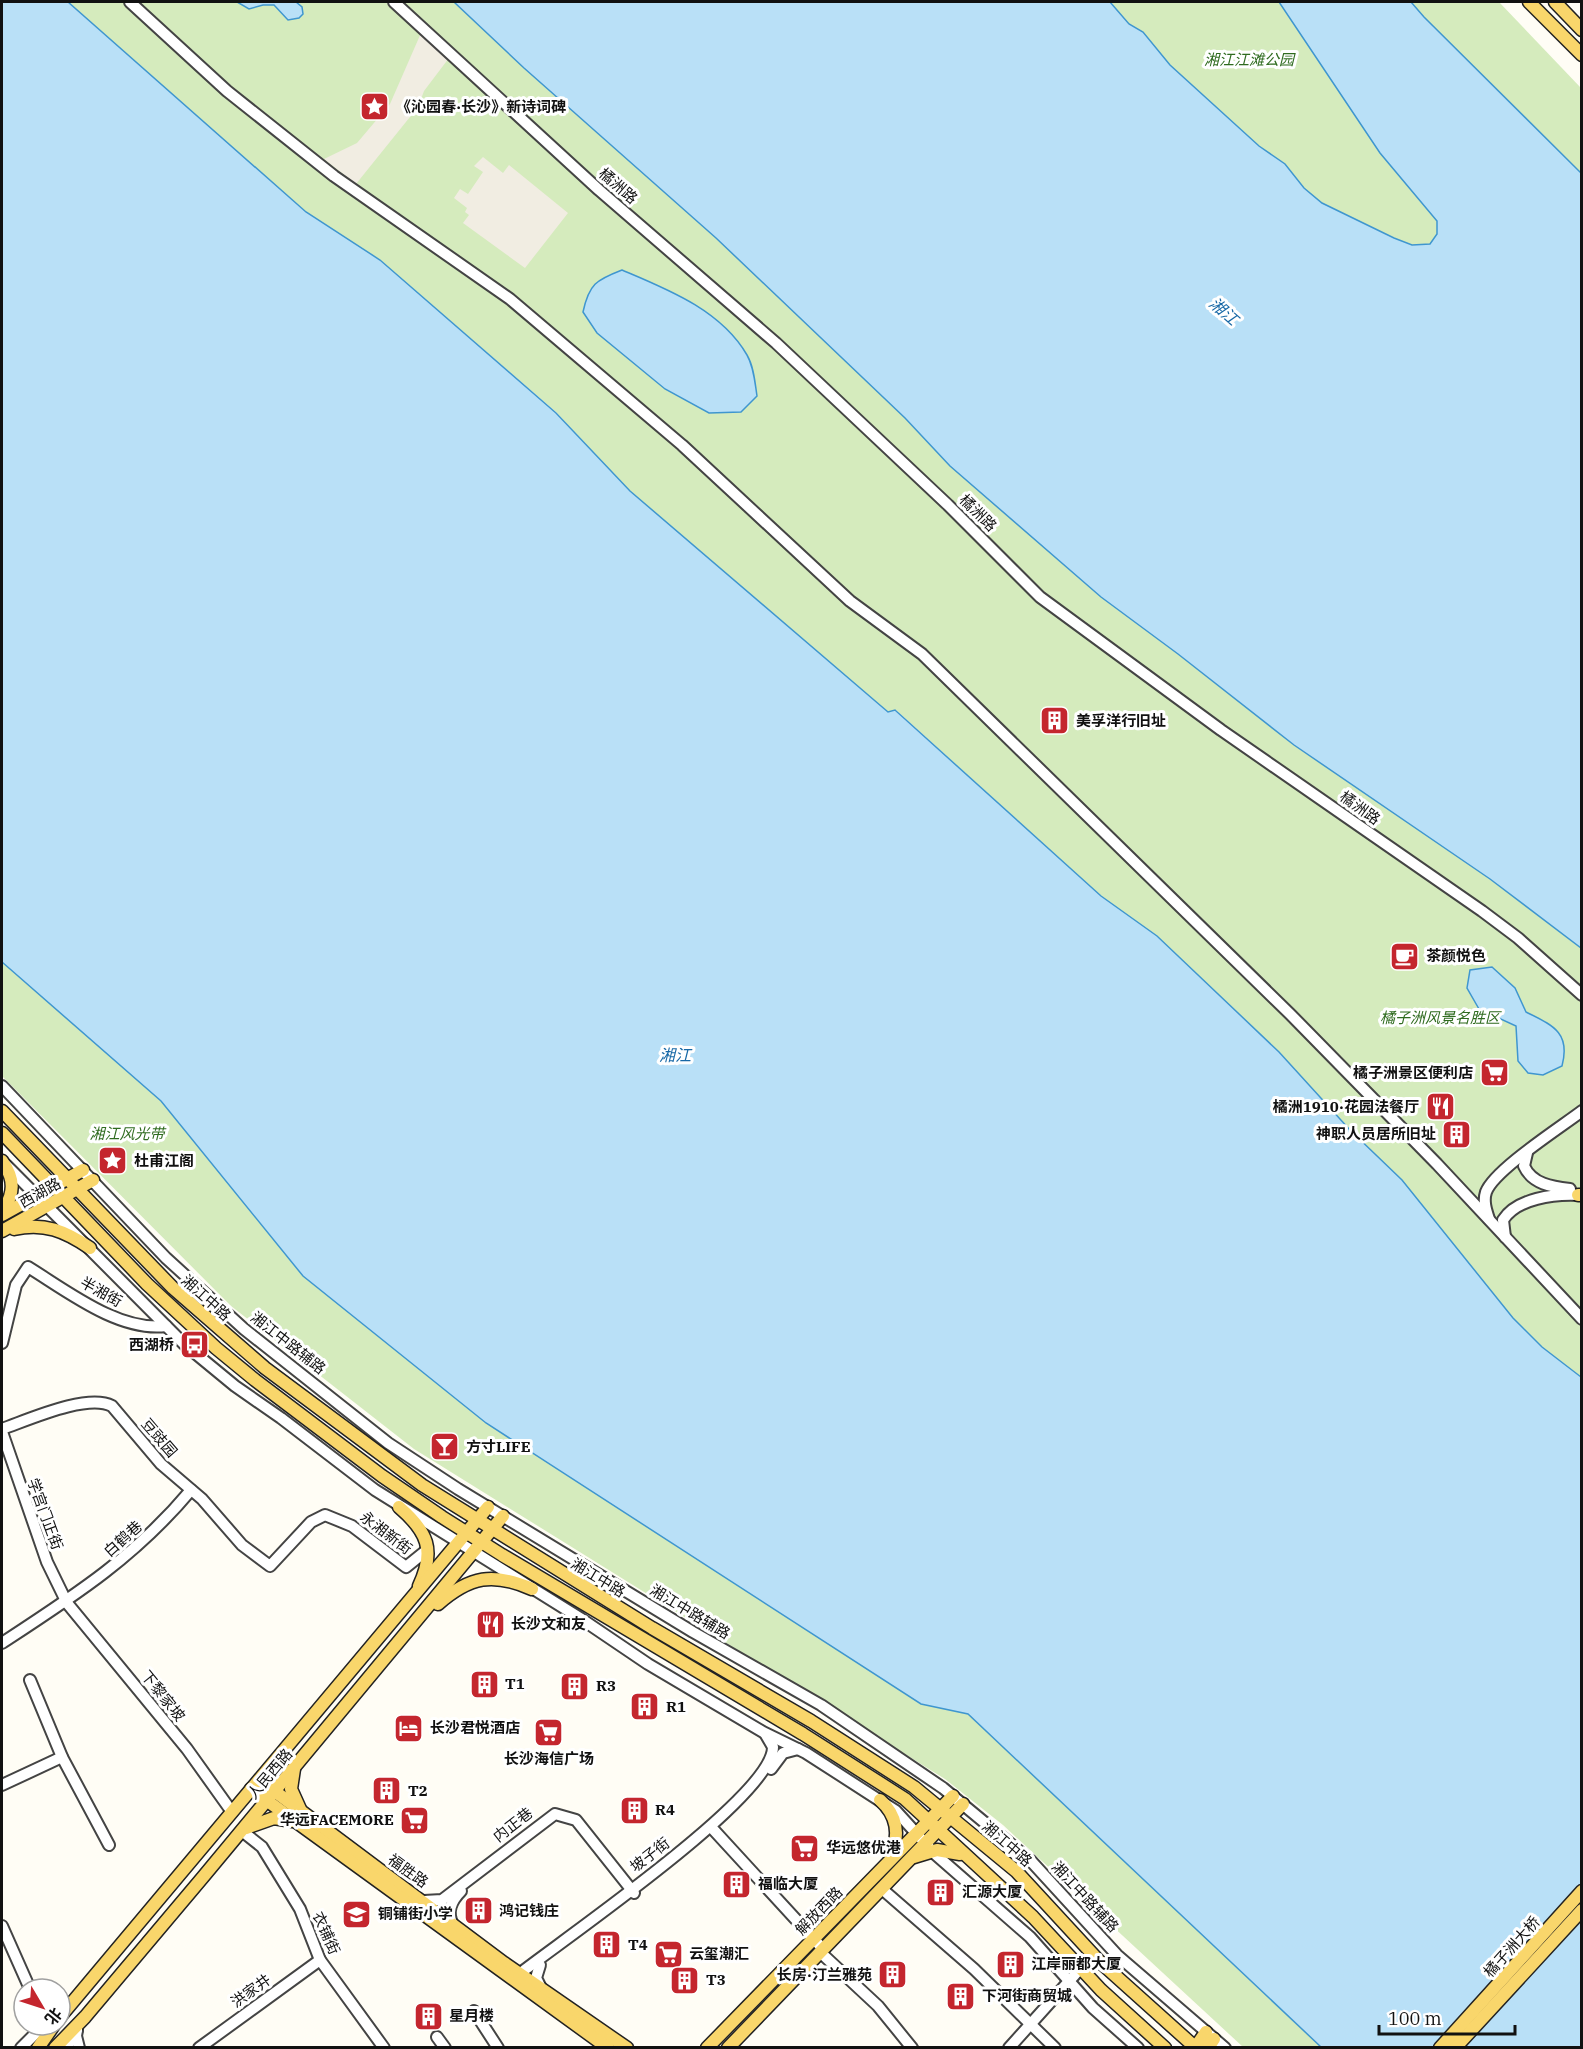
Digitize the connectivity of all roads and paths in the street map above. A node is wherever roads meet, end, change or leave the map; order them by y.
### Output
1 (130, 2) edge
2 (394, 2) edge
3 (1529, 2) edge
4 (1555, 2) edge
5 (1581, 30) edge
6 (1581, 55) edge
7 (1581, 995) edge
8 (2, 1086) edge
9 (2, 1111) edge
10 (1581, 1111) edge
11 (2, 1133) edge
12 (1527, 1153) junction
13 (2, 1160) edge
14 (82, 1170) junction
15 (66, 1179) junction
16 (93, 1180) junction
17 (52, 1187) junction
18 (76, 1190) junction
19 (1580, 1192) edge
20 (37, 1195) junction
21 (62, 1197) junction
22 (48, 1205) junction
23 (2, 1213) edge
24 (1492, 1224) junction
25 (2, 1232) edge
26 (1506, 1240) junction
27 (90, 1248) junction
28 (1581, 1319) edge
29 (166, 1326) junction
30 (2, 1343) edge
31 (2, 1431) edge
32 (191, 1490) junction
33 (399, 1507) junction
34 (488, 1507) junction
35 (503, 1516) junction
36 (478, 1520) junction
37 (492, 1530) junction
38 (468, 1533) junction
39 (482, 1542) junction
40 (458, 1544) junction
41 (428, 1550) junction
42 (473, 1553) junction
43 (270, 1566) joint
44 (532, 1589) junction
45 (67, 1603) junction
46 (410, 1604) junction
47 (408, 1631) junction
48 (2, 1643) edge
49 (30, 1680) dead end
50 (764, 1732) junction
51 (798, 1749) junction
52 (62, 1757) junction
53 (295, 1767) junction
54 (2, 1785) edge
55 (255, 1785) junction
56 (271, 1796) junction
57 (880, 1800) junction
58 (958, 1800) junction
59 (232, 1812) junction
60 (946, 1812) junction
61 (299, 1817) junction
62 (933, 1825) junction
63 (713, 1829) junction
64 (242, 1830) junction
65 (924, 1842) junction
66 (109, 1845) dead end
67 (965, 1856) junction
68 (885, 1864) junction
69 (620, 1879) junction
70 (641, 1881) junction
71 (882, 1889) junction
72 (1581, 1891) edge
73 (630, 1892) junction
74 (616, 1900) junction
75 (424, 1901) junction
76 (1581, 1910) edge
77 (453, 1925) junction
78 (2, 1926) edge
79 (813, 1939) junction
80 (821, 1950) junction
81 (320, 1960) junction
82 (1080, 1969) junction
83 (524, 1974) junction
84 (25, 1977) edge
85 (1070, 1980) junction
86 (72, 2000) edge
87 (474, 2011) dead end
88 (85, 2017) junction
89 (1031, 2024) junction
90 (77, 2030) junction
91 (32, 2037) edge
92 (437, 2037) dead end
93 (1210, 2039) edge
94 (606, 2047) edge
95 (1195, 2047) edge
96 (21, 2048) edge
97 (55, 2048) edge
98 (66, 2048) edge
99 (79, 2048) edge
100 (199, 2048) edge
101 (384, 2048) edge
102 (445, 2048) edge
103 (498, 2048) edge
104 (627, 2048) edge
105 (707, 2048) edge
106 (728, 2048) edge
107 (912, 2048) edge
108 (1009, 2048) edge
109 (1056, 2048) edge
110 (1138, 2048) edge
111 (1163, 2048) edge
112 (1225, 2048) edge
113 (1440, 2048) edge
114 (1455, 2048) edge

1 - 24 street
2 - 7 street, 橘洲路
3 - 6 main road
4 - 5 main road
8 - 14 street, 湘江中路辅路
9 - 15 main road, 湘江中路
10 - 12 street
11 - 17 main road, 湘江中路
12 - 19 street
12 - 24 street
13 - 20 street
13 - 23 main road
14 - 15 main road, 西湖路
14 - 16 street, 湘江中路辅路
15 - 17 main road, 西湖路
15 - 18 main road, 湘江中路
16 - 18 main road, 西湖路
16 - 34 street, 湘江中路辅路
17 - 20 main road, 西湖路
17 - 21 main road, 湘江中路
18 - 21 main road, 西湖路
18 - 36 main road, 湘江中路
19 - 26 street
20 - 22 street
20 - 23 main road, 西湖路
21 - 22 main road, 西湖路
21 - 38 main road, 湘江中路
22 - 25 main road, 西湖路
22 - 27 street
24 - 26 street
25 - 27 main road
26 - 28 street
27 - 29 street
29 - 30 street, 半湘街
29 - 33 street
31 - 32 street, 豆豉园
31 - 45 street, 学宫门正街
32 - 43 street, 豆豉园
32 - 45 street, 白鹤巷
33 - 40 street
33 - 41 main road
34 - 35 street, 湘江中路辅路
34 - 36 main road, 人民西路
35 - 37 main road, 人民西路
35 - 58 street, 湘江中路辅路
36 - 37 main road, 湘江中路
36 - 38 main road, 人民西路
37 - 39 main road, 人民西路
37 - 60 main road, 湘江中路
38 - 39 main road, 湘江中路
38 - 40 main road, 人民西路
39 - 42 main road, 人民西路
39 - 62 main road, 湘江中路
40 - 42 street
40 - 46 main road, 人民西路
41 - 43 street, 永湘新街
41 - 46 main road
42 - 44 street
42 - 47 main road, 人民西路
44 - 47 main road
44 - 50 street
45 - 48 street, 白鹤巷
45 - 59 street, 下黎家坡
46 - 55 main road, 人民西路
47 - 53 main road, 人民西路
49 - 52 street
50 - 51 street
50 - 63 street, 坡子街
51 - 57 street
51 - 63 street, 坡子街
52 - 54 street
52 - 66 street
53 - 56 main road, 人民西路
53 - 61 main road
55 - 56 main road, 福胜路
55 - 59 main road, 人民西路
56 - 61 main road, 福胜路
56 - 64 main road, 人民西路
57 - 65 street
57 - 68 main road
58 - 60 main road, 解放西路
58 - 93 street, 湘江中路辅路
59 - 86 main road, 人民西路
60 - 62 main road, 解放西路
60 - 95 main road, 湘江中路
61 - 64 main road
61 - 75 main road, 福胜路
61 - 83 main road, 福胜路
62 - 65 main road, 解放西路
62 - 67 main road, 湘江中路
63 - 70 street, 坡子街
63 - 73 street, 坡子街
63 - 79 street
64 - 81 street, 衣铺街
64 - 88 main road, 人民西路
65 - 67 main road
65 - 68 main road, 解放西路
65 - 71 main road, 解放西路
65 - 85 street
67 - 82 main road, 湘江中路
68 - 79 main road, 解放西路
69 - 70 street
69 - 73 street, 内正巷
69 - 74 street
69 - 75 street, 内正巷
69 - 77 street, 内正巷
70 - 73 street, 坡子街
71 - 80 main road, 解放西路
71 - 89 street
72 - 113 main road, 橘子洲大桥
73 - 74 street, 坡子街
73 - 83 street, 坡子街
74 - 83 street, 坡子街
75 - 77 main road, 福胜路
76 - 114 main road, 橘子洲大桥
77 - 83 main road, 福胜路
78 - 84 street
79 - 80 street
79 - 105 main road, 解放西路
80 - 106 main road, 解放西路
80 - 107 street
81 - 100 street, 洪家井
81 - 101 street, 衣铺街
82 - 85 street
82 - 111 main road, 湘江中路
83 - 94 main road, 福胜路
83 - 104 main road, 福胜路
85 - 89 street
85 - 110 street
87 - 103 street
88 - 90 street
88 - 97 main road, 人民西路
89 - 108 street
89 - 109 street
90 - 98 street
90 - 99 street
91 - 96 street
92 - 102 street
93 - 95 main road
93 - 112 street, 湘江中路辅路

